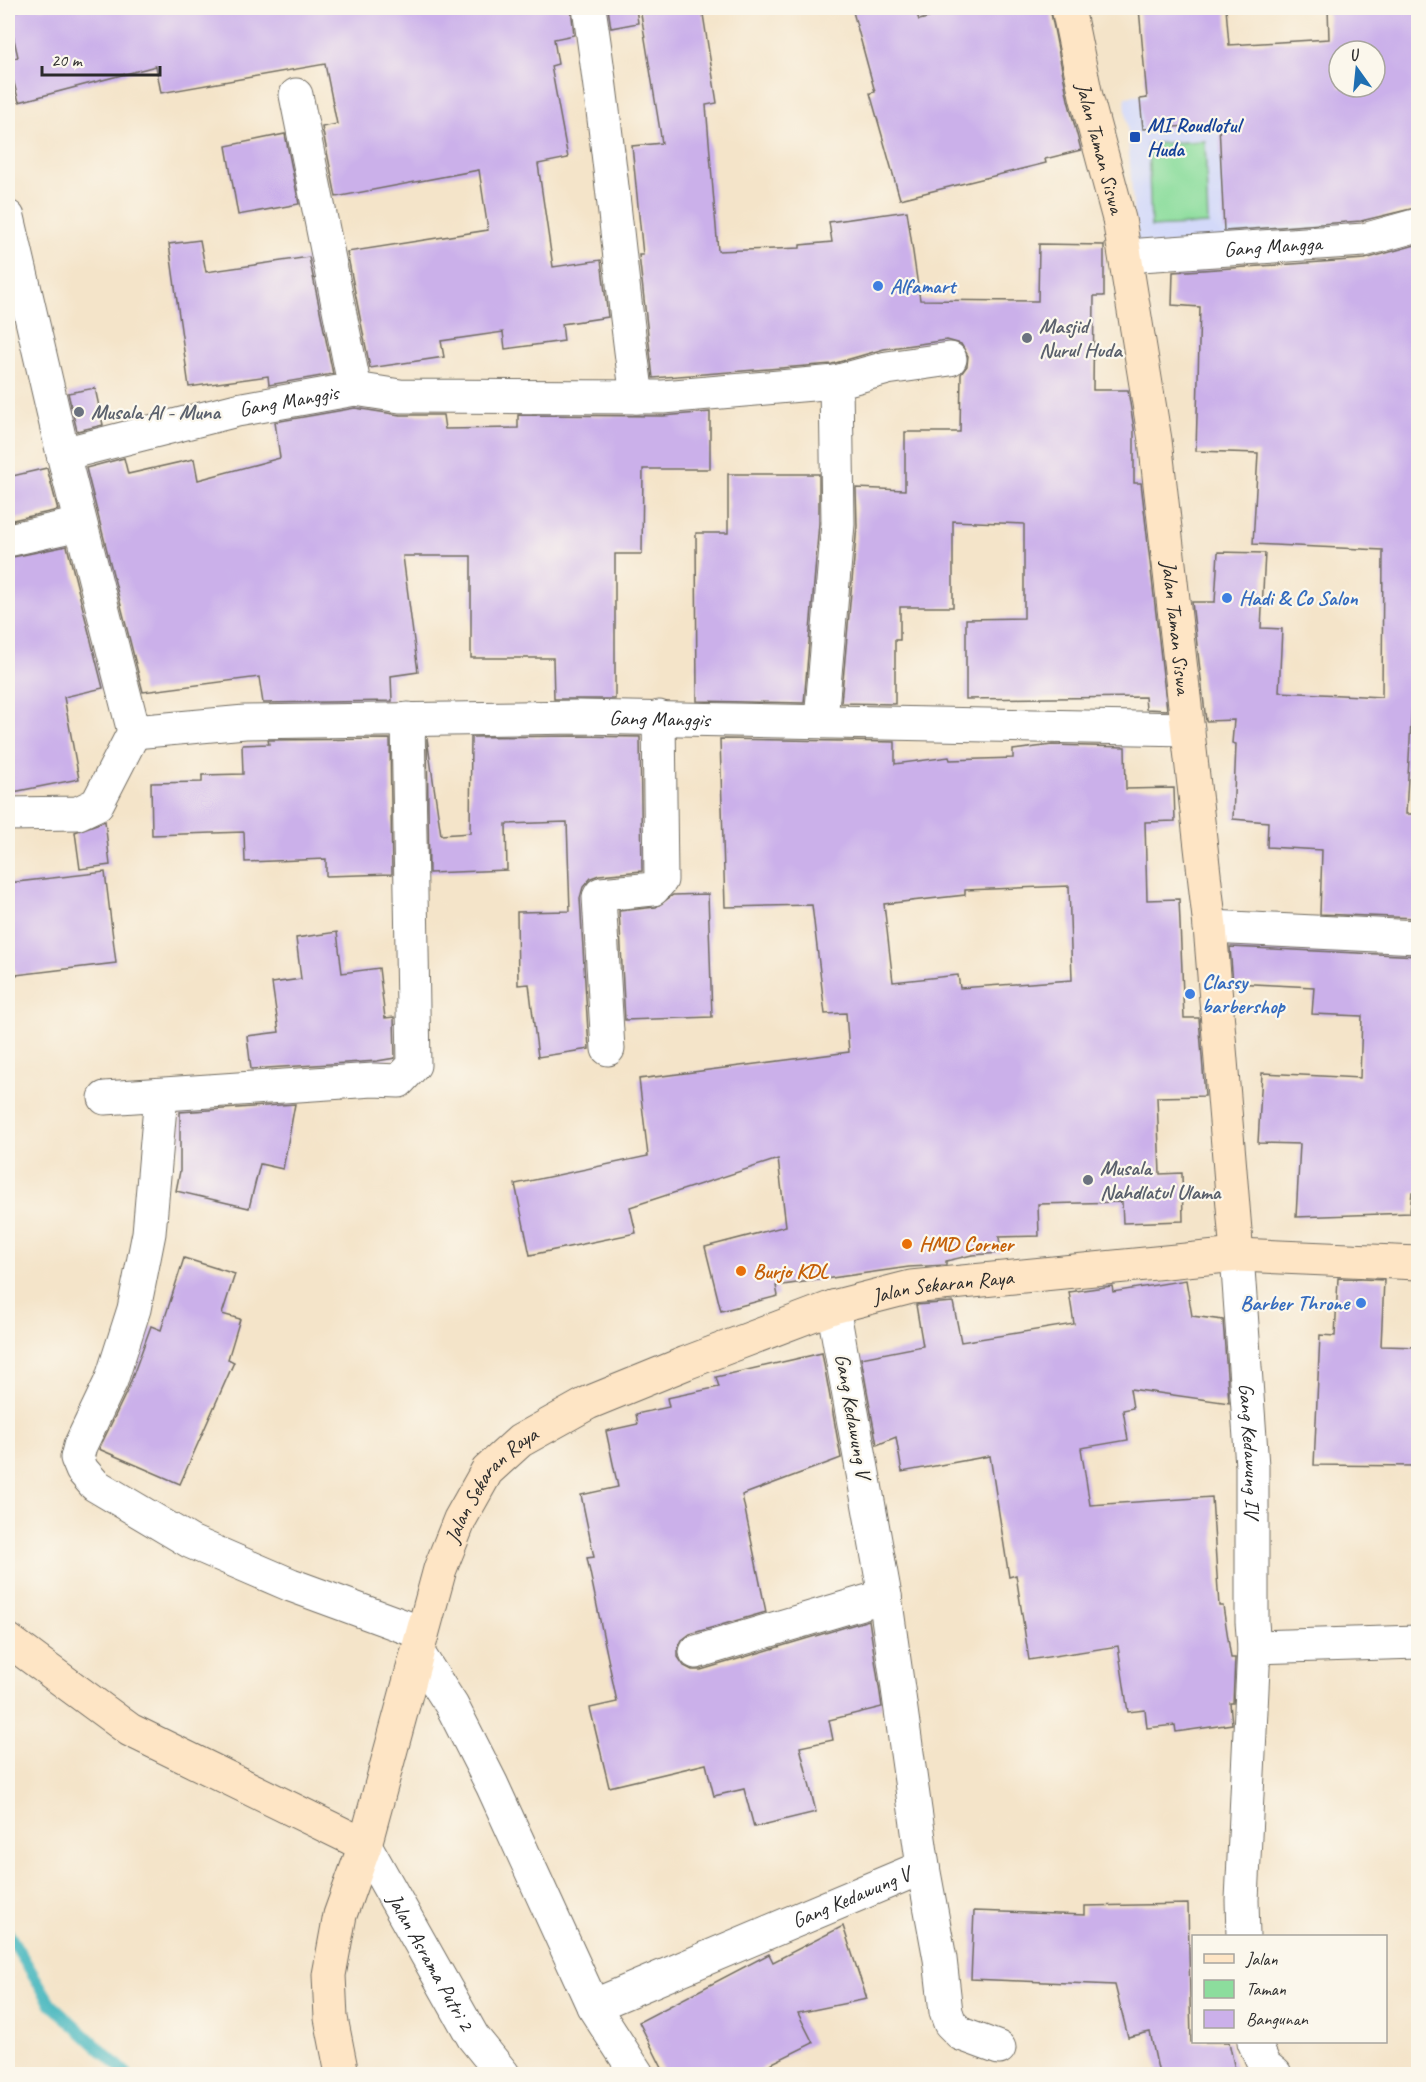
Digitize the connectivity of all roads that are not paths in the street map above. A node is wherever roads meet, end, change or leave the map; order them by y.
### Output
1 (589, 8) edge
2 (1068, 8) edge
3 (296, 95) dead end
4 (8, 218) edge
5 (1419, 225) edge
6 (1126, 256) junction
7 (950, 359) dead end
8 (836, 382) junction
9 (355, 389) junction
10 (637, 397) junction
11 (63, 454) junction
12 (81, 524) junction
13 (8, 540) edge
14 (659, 717) junction
15 (408, 719) junction
16 (821, 720) junction
17 (1188, 729) junction
18 (134, 732) junction
19 (8, 814) edge
20 (1210, 927) junction
21 (1419, 937) edge
22 (608, 1049) dead end
23 (161, 1095) junction
24 (105, 1098) dead end
25 (1237, 1255) junction
26 (1419, 1263) edge
27 (833, 1307) junction
28 (885, 1596) junction
29 (8, 1640) edge
30 (1419, 1642) edge
31 (420, 1643) junction
32 (1254, 1647) junction
33 (696, 1652) dead end
34 (365, 1845) junction
35 (923, 1867) junction
36 (1243, 1935) edge
37 (593, 2006) junction
38 (1254, 2043) edge
39 (999, 2048) dead end
40 (342, 2074) edge
41 (503, 2074) edge
42 (637, 2074) edge
43 (1275, 2074) edge

1 - 10 street
2 - 6 main road, Jalan Taman Siswa
3 - 9 street
4 - 11 street
5 - 6 street, Gang Mangga
6 - 17 main road, Jalan Taman Siswa
7 - 8 street, Gang Manggis
8 - 10 street, Gang Manggis
8 - 16 street
9 - 10 street, Gang Manggis
9 - 11 street, Gang Manggis
11 - 12 street
12 - 13 street
12 - 18 street
14 - 15 street, Gang Manggis
14 - 16 street, Gang Manggis
14 - 22 street
15 - 18 street, Gang Manggis
15 - 23 street
16 - 17 street, Gang Manggis
17 - 20 main road, Jalan Taman Siswa
18 - 19 street
20 - 21 street
20 - 25 main road, Jalan Taman Siswa
23 - 24 street
23 - 31 street
25 - 26 main road, Jalan Sekaran Raya
25 - 27 main road, Jalan Sekaran Raya
25 - 32 street, Gang Kedawung IV
27 - 28 street, Gang Kedawung V
27 - 31 main road, Jalan Sekaran Raya
28 - 33 street
28 - 35 street, Gang Kedawung V
29 - 34 main road
30 - 32 street
31 - 34 main road, Jalan Sekaran Raya
31 - 37 street
32 - 36 street, Gang Kedawung IV
34 - 40 main road, Jalan Sekaran Raya
34 - 41 street, Jalan Asrama Putri 2
35 - 37 street, Gang Kedawung V
35 - 39 street
37 - 42 street
38 - 43 street

